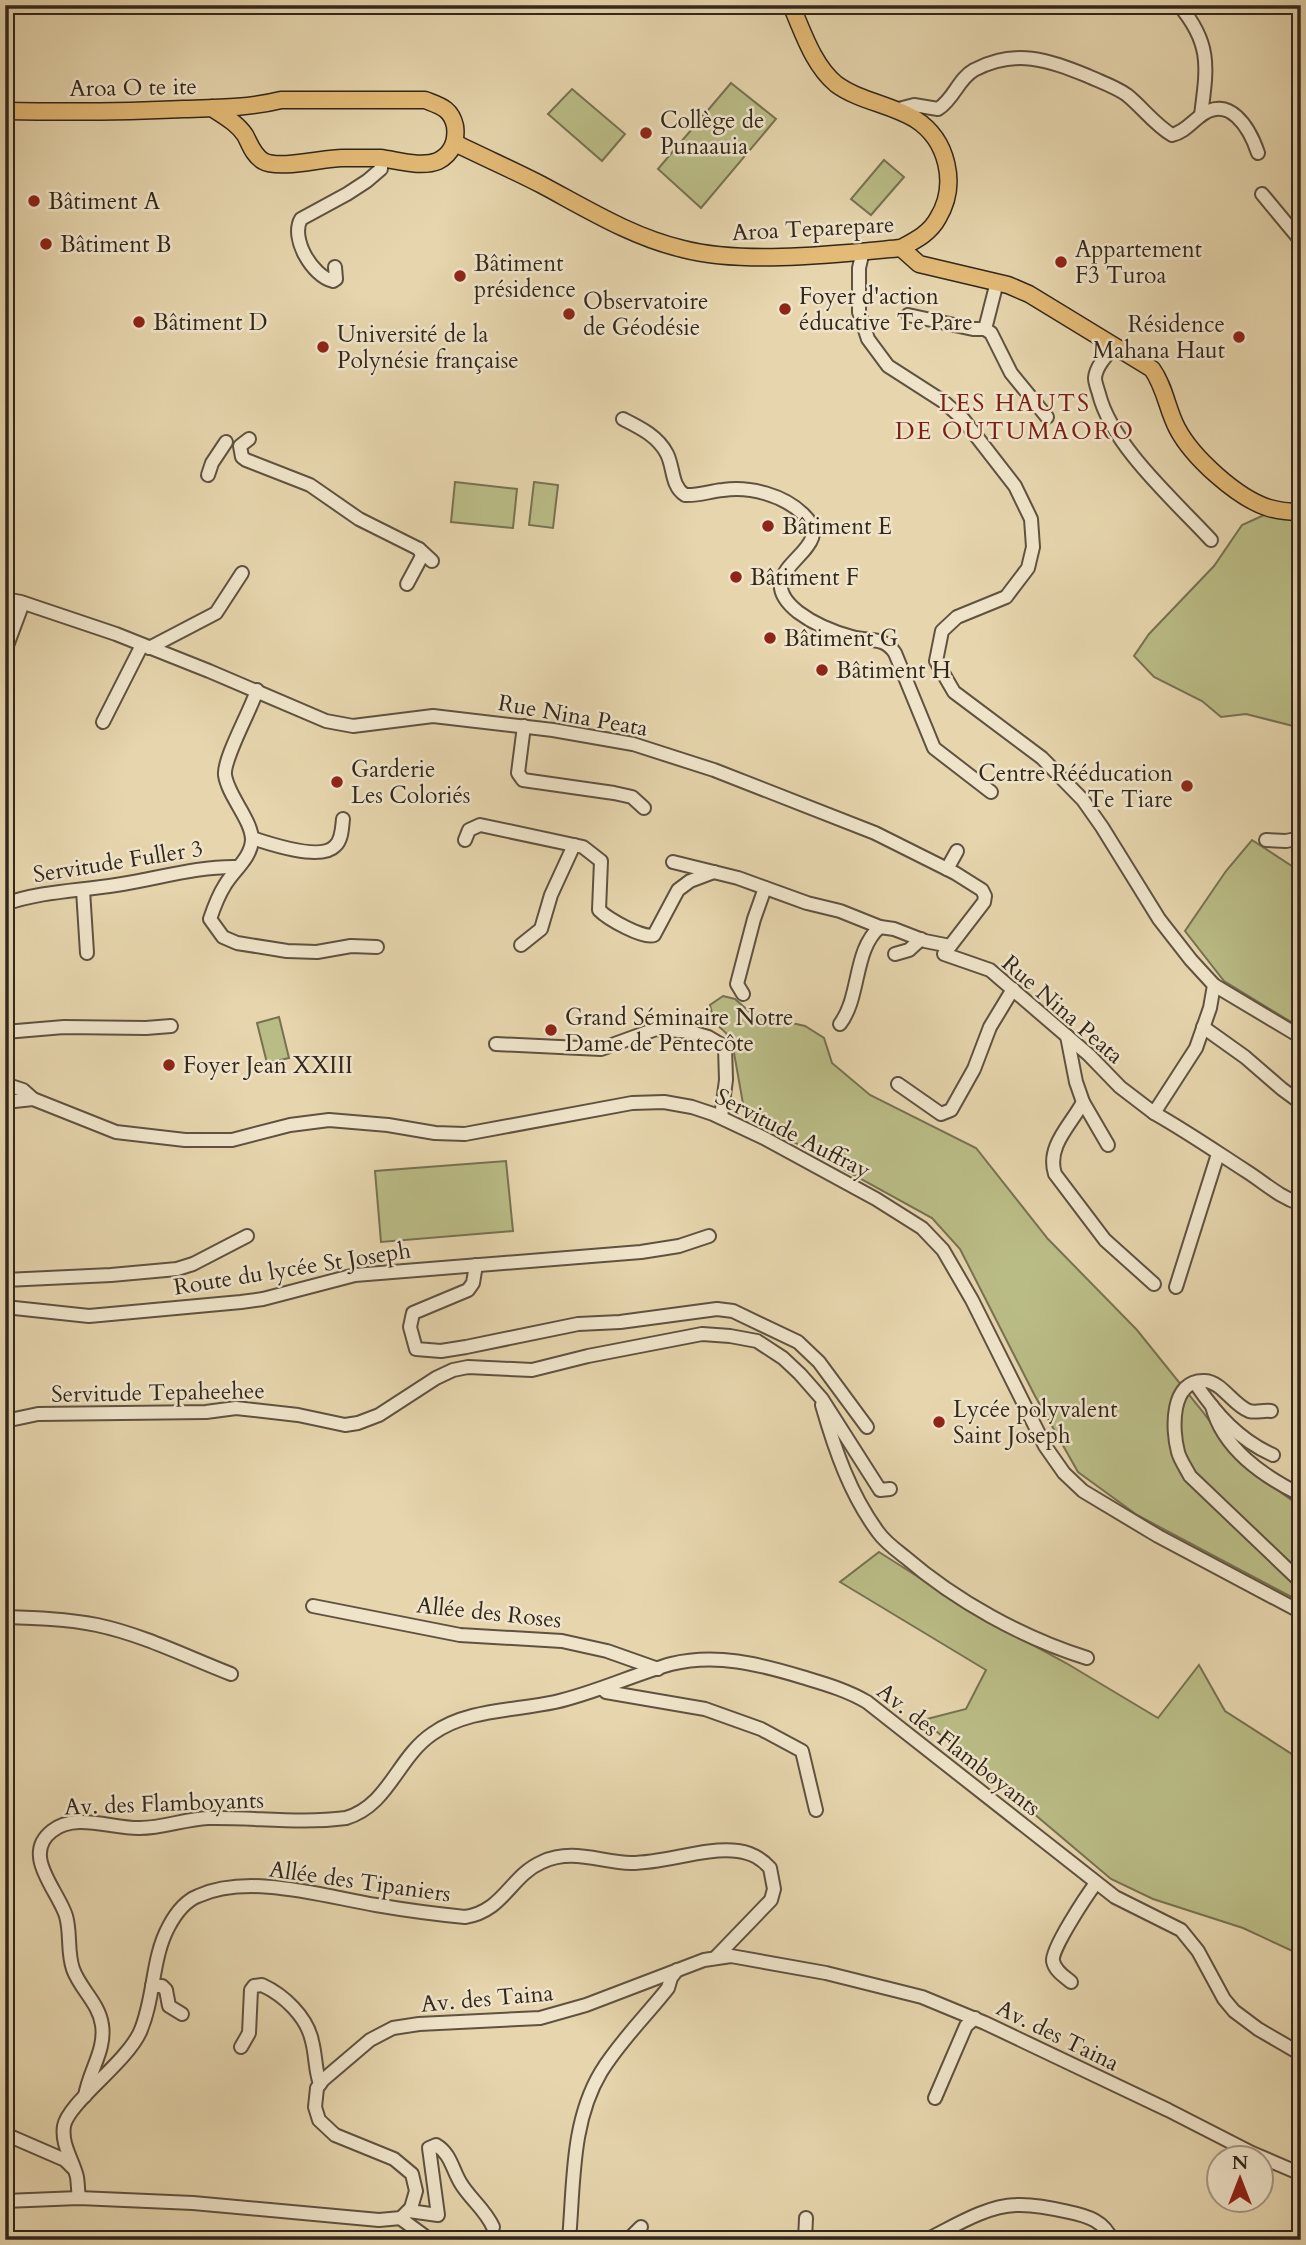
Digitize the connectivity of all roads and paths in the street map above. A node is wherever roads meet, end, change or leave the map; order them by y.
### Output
1 (791, 5) edge
2 (1180, 5) edge
3 (261, 105) junction
4 (212, 108) junction
5 (895, 110) junction
6 (5, 111) edge
7 (1201, 115) junction
8 (245, 136) junction
9 (455, 144) junction
10 (1258, 153) dead end
11 (381, 159) junction
12 (1262, 194) dead end
13 (1301, 241) edge
14 (901, 248) junction
15 (863, 251) junction
16 (335, 267) dead end
17 (997, 282) junction
18 (908, 316) dead end
19 (985, 329) junction
20 (1115, 346) junction
21 (1047, 417) dead end
22 (623, 419) dead end
23 (249, 439) dead end
24 (226, 442) dead end
25 (208, 475) dead end
26 (1301, 512) edge
27 (1211, 540) dead end
28 (419, 549) junction
29 (432, 561) dead end
30 (242, 572) dead end
31 (407, 584) dead end
32 (5, 599) edge
33 (23, 603) junction
34 (146, 646) junction
35 (5, 651) edge
36 (257, 690) junction
37 (103, 722) dead end
38 (524, 726) junction
39 (991, 792) dead end
40 (644, 808) dead end
41 (343, 819) dead end
42 (252, 838) junction
43 (1301, 838) edge
44 (465, 840) dead end
45 (1266, 840) dead end
46 (573, 845) junction
47 (957, 851) dead end
48 (673, 862) dead end
49 (238, 867) junction
50 (947, 869) junction
51 (715, 872) junction
52 (765, 888) junction
53 (83, 890) junction
54 (5, 904) edge
55 (880, 927) junction
56 (921, 939) junction
57 (521, 945) dead end
58 (950, 946) junction
59 (377, 947) dead end
60 (88, 953) dead end
61 (895, 954) dead end
62 (1214, 985) junction
63 (1013, 989) junction
64 (743, 994) dead end
65 (840, 1024) dead end
66 (171, 1026) dead end
67 (1203, 1027) junction
68 (5, 1032) edge
69 (1067, 1035) junction
70 (1301, 1037) edge
71 (496, 1044) dead end
72 (5, 1084) edge
73 (898, 1084) dead end
74 (33, 1099) junction
75 (5, 1102) edge
76 (1083, 1102) junction
77 (1301, 1103) edge
78 (1154, 1113) junction
79 (720, 1117) junction
80 (1108, 1145) dead end
81 (1218, 1154) junction
82 (1301, 1204) edge
83 (247, 1236) dead end
84 (709, 1236) dead end
85 (476, 1265) junction
86 (5, 1280) edge
87 (1154, 1283) dead end
88 (1176, 1287) dead end
89 (5, 1307) edge
90 (1195, 1383) junction
91 (819, 1395) junction
92 (1212, 1406) junction
93 (1270, 1411) dead end
94 (5, 1421) edge
95 (867, 1427) dead end
96 (1273, 1455) dead end
97 (890, 1489) dead end
98 (1301, 1496) edge
99 (1301, 1582) edge
100 (313, 1606) dead end
101 (1301, 1612) edge
102 (5, 1617) edge
103 (1087, 1658) dead end
104 (658, 1669) junction
105 (231, 1674) dead end
106 (603, 1689) junction
107 (816, 1810) dead end
108 (1096, 1883) junction
109 (718, 1956) junction
110 (678, 1969) junction
111 (1071, 1982) dead end
112 (152, 1986) junction
113 (182, 2014) dead end
114 (975, 2018) junction
115 (241, 2047) dead end
116 (1301, 2054) edge
117 (320, 2084) junction
118 (85, 2096) junction
119 (935, 2098) dead end
120 (5, 2134) edge
121 (73, 2168) junction
122 (1301, 2174) edge
123 (79, 2199) junction
124 (5, 2201) edge
125 (404, 2215) junction
126 (806, 2218) dead end
127 (493, 2227) dead end
128 (641, 2227) dead end
129 (429, 2240) edge
130 (569, 2240) edge
131 (628, 2240) edge
132 (805, 2240) edge
133 (926, 2240) edge
134 (1112, 2240) edge

1 - 5 main road, Aroa Teparepare
2 - 7 street
3 - 4 main road, Aroa O te ite
3 - 8 main road
3 - 9 main road, Aroa O te ite
4 - 6 main road, Aroa O te ite
4 - 8 main road
5 - 7 street
5 - 14 main road, Aroa Teparepare
7 - 10 street
8 - 11 main road
9 - 11 main road
9 - 15 main road, Aroa Teparepare
11 - 16 street
12 - 13 street
14 - 15 main road, Aroa Teparepare
14 - 17 main road
15 - 62 street
17 - 19 street
17 - 20 main road
18 - 19 street
19 - 21 street
20 - 26 main road
20 - 27 street
22 - 39 street
23 - 28 street
24 - 25 street
28 - 29 street
28 - 31 street
30 - 34 street
32 - 33 street, Rue Nina Peata
33 - 34 street, Rue Nina Peata
33 - 35 street
34 - 36 street, Rue Nina Peata
34 - 37 street
36 - 38 street, Rue Nina Peata
36 - 42 street
38 - 40 street
38 - 50 street, Rue Nina Peata
41 - 42 street
42 - 49 street
43 - 45 street
44 - 46 street
46 - 51 street
46 - 57 street
47 - 50 street
48 - 51 street
49 - 53 street, Servitude Fuller 3
49 - 59 street
50 - 58 street, Rue Nina Peata
51 - 52 street
52 - 55 street
52 - 64 street
53 - 54 street, Servitude Fuller 3
53 - 60 street
55 - 56 street
55 - 65 street
56 - 58 street
56 - 61 street
58 - 63 street, Rue Nina Peata
62 - 67 street
62 - 70 street
63 - 69 street, Rue Nina Peata
63 - 73 street
66 - 68 street
67 - 77 street
67 - 78 street
69 - 76 street
69 - 78 street, Rue Nina Peata
71 - 79 street
72 - 74 street
74 - 75 street, Servitude Auffray
74 - 79 street, Servitude Auffray
76 - 80 street
76 - 87 street
78 - 81 street, Rue Nina Peata
79 - 101 street, Servitude Auffray
81 - 82 street, Rue Nina Peata
81 - 88 street
83 - 86 street
84 - 85 street, Route du lycée St Joseph
85 - 89 street, Route du lycée St Joseph
85 - 95 street
90 - 92 street
90 - 93 street
90 - 99 street
91 - 94 street, Servitude Tepaheehee
91 - 97 street, Servitude Tepaheehee
91 - 103 street
92 - 96 street
92 - 98 street
100 - 104 street, Allée des Roses
102 - 105 street
104 - 106 street, Av. des Flamboyants
104 - 108 street, Av. des Flamboyants
106 - 107 street
106 - 118 street, Av. des Flamboyants
108 - 111 street
108 - 116 street, Av. des Flamboyants
109 - 110 street, Av. des Taina
109 - 112 street, Allée des Tipaniers
109 - 114 street, Av. des Taina
110 - 117 street, Av. des Taina
110 - 130 street
112 - 113 street
112 - 118 street, Allée des Tipaniers
114 - 119 street
114 - 122 street, Av. des Taina
115 - 117 street
117 - 125 street
118 - 121 street, Allée des Tipaniers
120 - 121 street
121 - 123 street, Allée des Tipaniers
123 - 124 street
123 - 125 street
125 - 127 street
125 - 129 street
126 - 132 street
128 - 131 street
133 - 134 street

